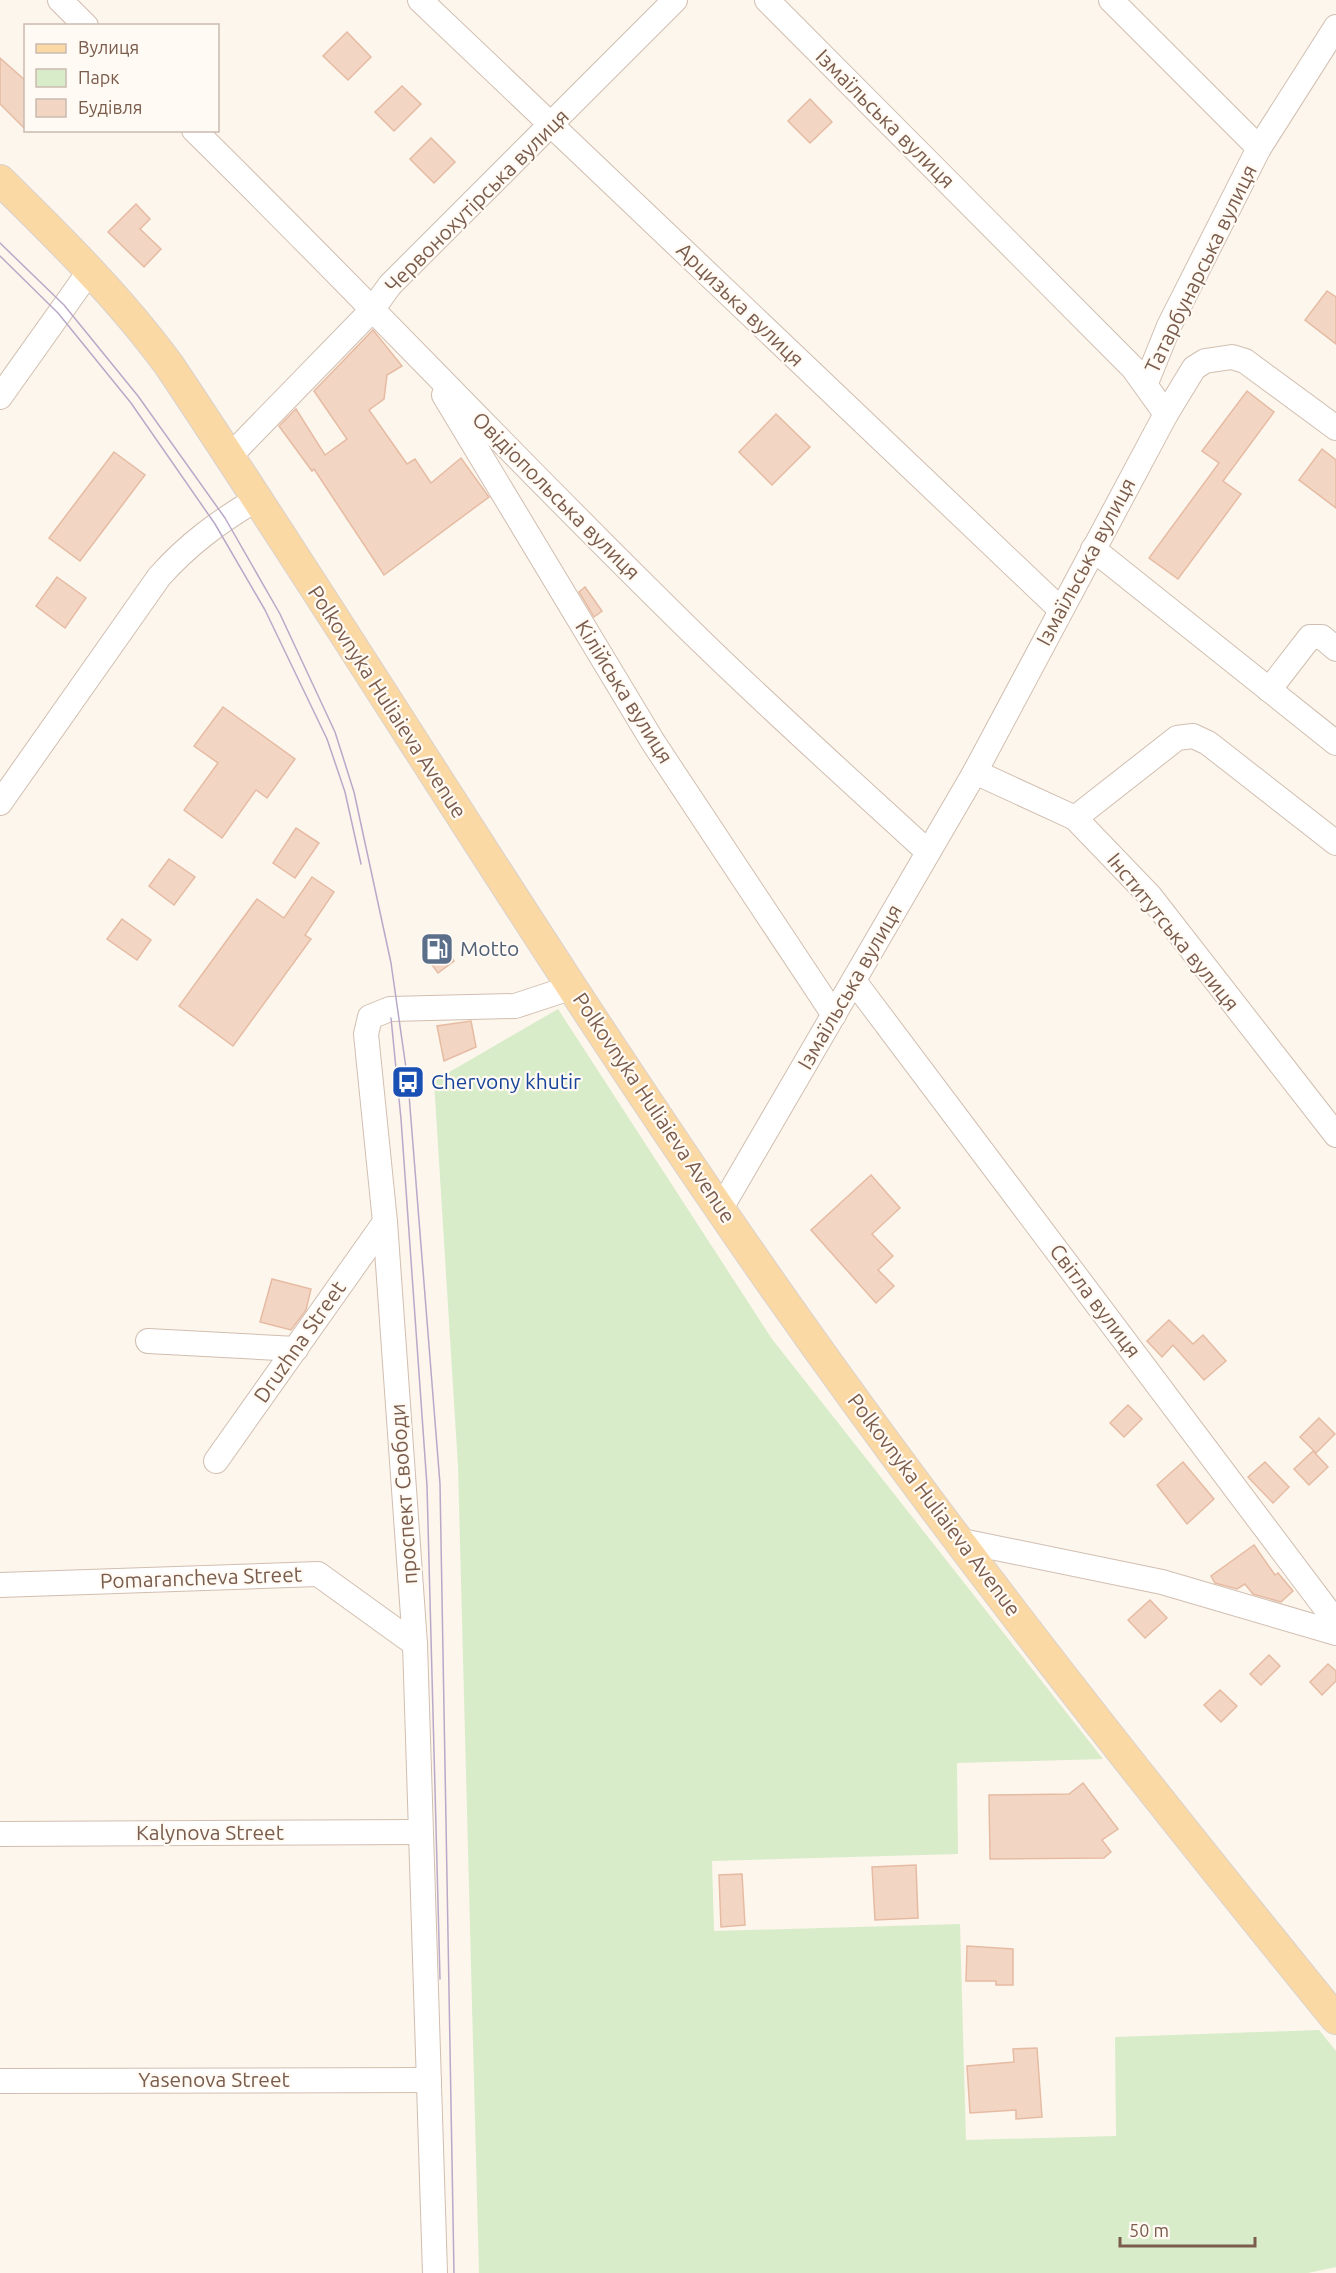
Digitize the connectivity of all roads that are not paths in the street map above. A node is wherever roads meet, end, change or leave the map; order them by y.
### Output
1 (60, 0) edge
2 (420, 0) edge
3 (675, 0) edge
4 (767, 0) edge
5 (1111, 0) edge
6 (84, 24) edge
7 (1336, 27) edge
8 (552, 126) junction
9 (196, 132) edge
10 (1259, 148) junction
11 (0, 180) edge
12 (91, 269) junction
13 (372, 310) junction
14 (424, 362) junction
15 (1146, 383) junction
16 (0, 397) edge
17 (1166, 414) junction
18 (1336, 428) edge
19 (230, 456) junction
20 (257, 499) junction
21 (1093, 549) junction
22 (1061, 609) junction
23 (1336, 649) edge
24 (1269, 690) junction
25 (1336, 743) edge
26 (975, 772) junction
27 (0, 802) edge
28 (1075, 818) junction
29 (1336, 843) edge
30 (928, 852) junction
31 (854, 981) junction
32 (573, 987) junction
33 (834, 1015) junction
34 (1336, 1135) edge
35 (720, 1210) junction
36 (385, 1222) junction
37 (148, 1341) dead end
38 (296, 1349) junction
39 (216, 1461) dead end
40 (957, 1540) junction
41 (0, 1585) edge
42 (1336, 1622) edge
43 (1336, 1633) edge
44 (415, 1644) junction
45 (419, 1832) junction
46 (0, 1834) edge
47 (1336, 2019) edge
48 (429, 2080) junction
49 (0, 2081) edge
50 (435, 2273) edge

1 - 6 street
2 - 8 street, Арцизька вулиця
3 - 8 street, Червонохутірська вулиця
4 - 15 street, Ізмаїльська вулиця
5 - 10 street, Татарбунарська вулиця
7 - 10 street
8 - 13 street, Червонохутірська вулиця
8 - 22 street, Арцизька вулиця
9 - 13 street, Овідіопольська вулиця
10 - 15 street, Татарбунарська вулиця
11 - 12 main road, Polkovnyka Huliaieva Avenue
12 - 16 street
12 - 19 main road, Polkovnyka Huliaieva Avenue
13 - 14 street, Овідіопольська вулиця
13 - 19 street, Червонохутірська вулиця
14 - 30 street, Овідіопольська вулиця
14 - 33 street, Кілійська вулиця
15 - 17 street, Ізмаїльська вулиця
17 - 18 street
17 - 21 street, Ізмаїльська вулиця
19 - 20 main road, Polkovnyka Huliaieva Avenue
20 - 27 street
20 - 32 main road, Polkovnyka Huliaieva Avenue
21 - 22 street, Ізмаїльська вулиця
21 - 24 street
22 - 26 street, Ізмаїльська вулиця
23 - 24 street
24 - 25 street
26 - 28 street, Інститутська вулиця
26 - 30 street, Ізмаїльська вулиця
28 - 29 street
28 - 34 street, Інститутська вулиця
30 - 31 street, Ізмаїльська вулиця
31 - 33 street, Ізмаїльська вулиця
31 - 42 street, Світла вулиця
32 - 35 main road, Polkovnyka Huliaieva Avenue
32 - 36 street, проспект Свободи
33 - 35 street, Ізмаїльська вулиця
35 - 40 main road, Polkovnyka Huliaieva Avenue
36 - 38 street, Druzhna Street
36 - 44 street, проспект Свободи
37 - 38 street
38 - 39 street, Druzhna Street
40 - 43 street
40 - 47 main road, Polkovnyka Huliaieva Avenue
41 - 44 street, Pomarancheva Street
44 - 45 street, проспект Свободи
45 - 46 street, Kalynova Street
45 - 48 street, проспект Свободи
48 - 49 street, Yasenova Street
48 - 50 street, проспект Свободи

